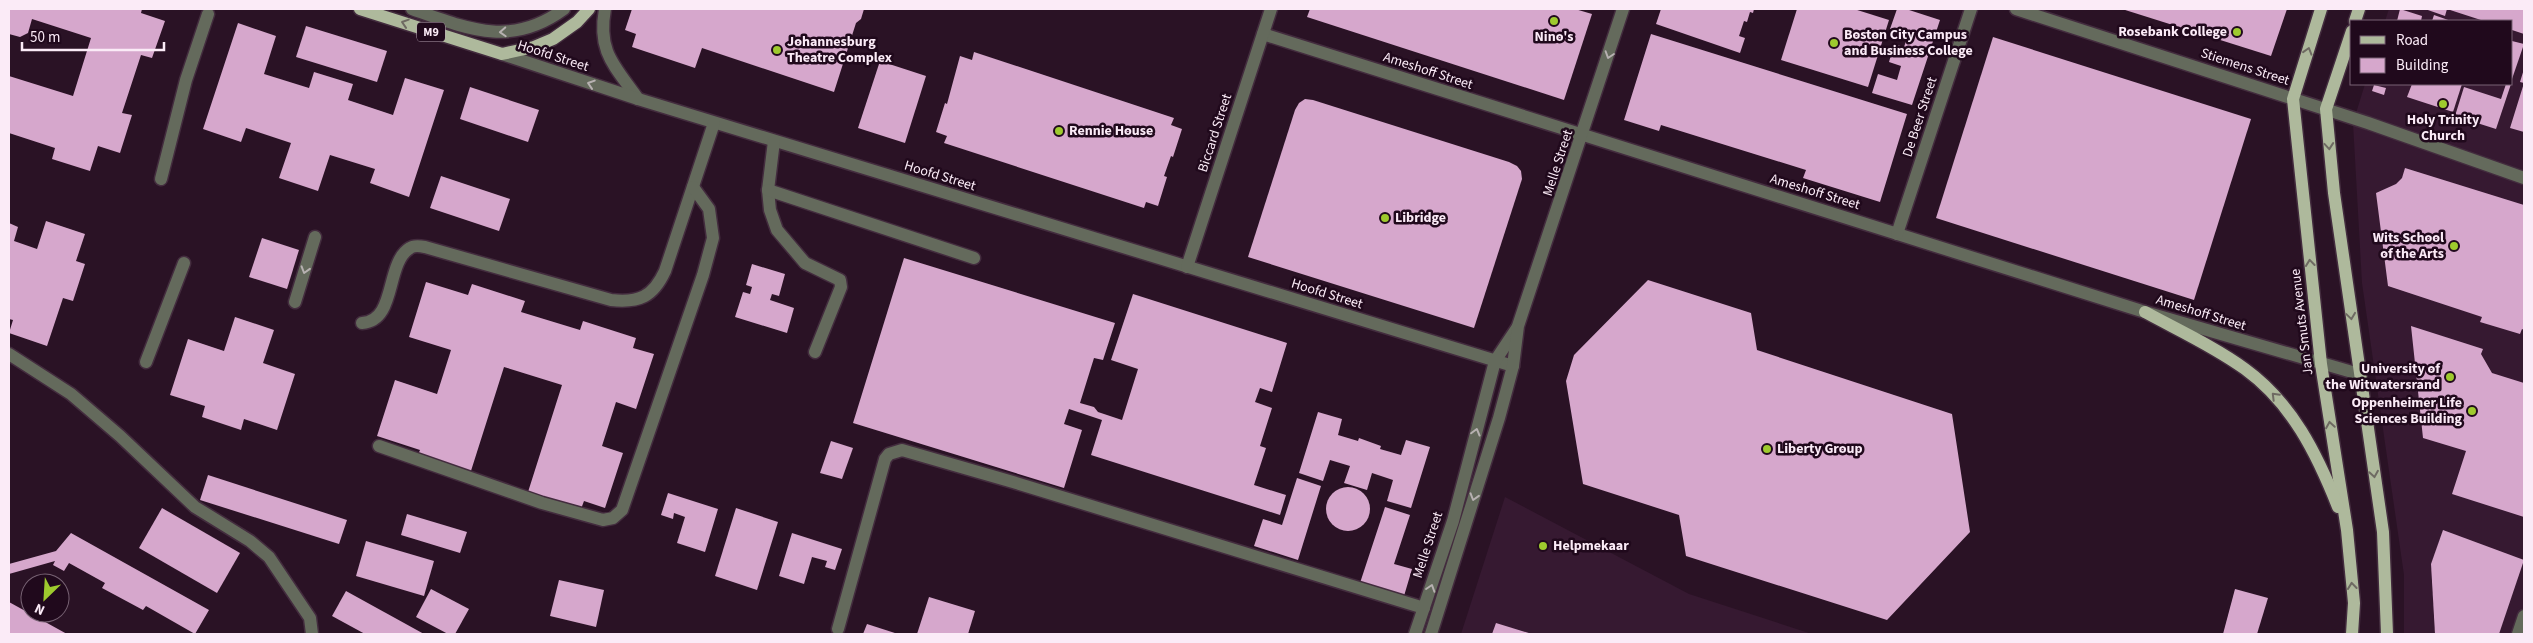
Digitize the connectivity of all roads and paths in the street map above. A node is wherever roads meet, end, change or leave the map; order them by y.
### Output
1 (360, 9) edge
2 (412, 9) edge
3 (564, 9) edge
4 (589, 9) edge
5 (605, 9) edge
6 (1271, 9) edge
7 (1624, 9) edge
8 (1971, 9) edge
9 (2016, 9) edge
10 (2321, 9) edge
11 (208, 14) dead end
12 (1263, 34) junction
13 (2350, 37) edge
14 (502, 54) junction
15 (638, 99) junction
16 (2293, 99) junction
17 (2326, 109) junction
18 (714, 122) junction
19 (1583, 135) junction
20 (774, 141) junction
21 (2524, 178) edge
22 (161, 179) dead end
23 (693, 187) junction
24 (768, 190) junction
25 (1897, 234) junction
26 (315, 237) dead end
27 (974, 258) dead end
28 (184, 263) dead end
29 (1187, 267) junction
30 (295, 302) dead end
31 (2145, 312) junction
32 (362, 323) dead end
33 (1518, 326) junction
34 (814, 352) dead end
35 (9, 354) edge
36 (1494, 361) junction
37 (146, 362) dead end
38 (2321, 364) junction
39 (1513, 366) junction
40 (2359, 374) junction
41 (379, 446) dead end
42 (2346, 530) junction
43 (1424, 608) junction
44 (2524, 616) edge
45 (838, 629) dead end
46 (312, 634) edge
47 (1415, 634) edge
48 (1431, 634) edge
49 (2352, 634) edge
50 (2386, 634) edge
51 (2518, 634) edge

14 -> 1 main road, Hoofd Street / M9
3 -> 2 street
4 - 14 main road, M9
5 - 15 street
6 - 12 street, Biccard Street
7 -> 19 street, Melle Street
8 - 25 street, De Beer Street
9 - 16 street, Stiemens Street
16 -> 10 main road, Jan Smuts Avenue
11 - 22 street
12 - 19 street, Ameshoff Street
12 - 29 street, Biccard Street
13 - 17 main road
15 -> 14 street, Hoofd Street
15 - 18 street, Hoofd Street
16 - 17 street, Stiemens Street
38 -> 16 main road, Jan Smuts Avenue
17 - 21 street, Stiemens Street
17 -> 40 main road
18 - 20 street, Hoofd Street
18 - 23 street
19 - 25 street, Ameshoff Street
19 - 33 street, Melle Street
20 - 24 street
20 - 29 street, Hoofd Street
23 - 32 street
23 - 41 street
24 - 27 street
24 - 34 street
25 - 31 street, Ameshoff Street
26 -> 30 street
28 - 37 street
29 - 36 street, Hoofd Street
31 - 38 street, Ameshoff Street
42 -> 31 main road
33 - 36 street, Melle Street
33 - 39 street, Melle Street
35 - 46 street
36 - 39 street, Hoofd Street
43 -> 36 street, Melle Street
38 - 40 street, Ameshoff Street
42 -> 38 main road, Jan Smuts Avenue
39 -> 48 street, Melle Street
40 -> 50 main road
49 -> 42 main road, Jan Smuts Avenue
43 - 45 street
43 - 47 street, Melle Street
44 - 51 street

